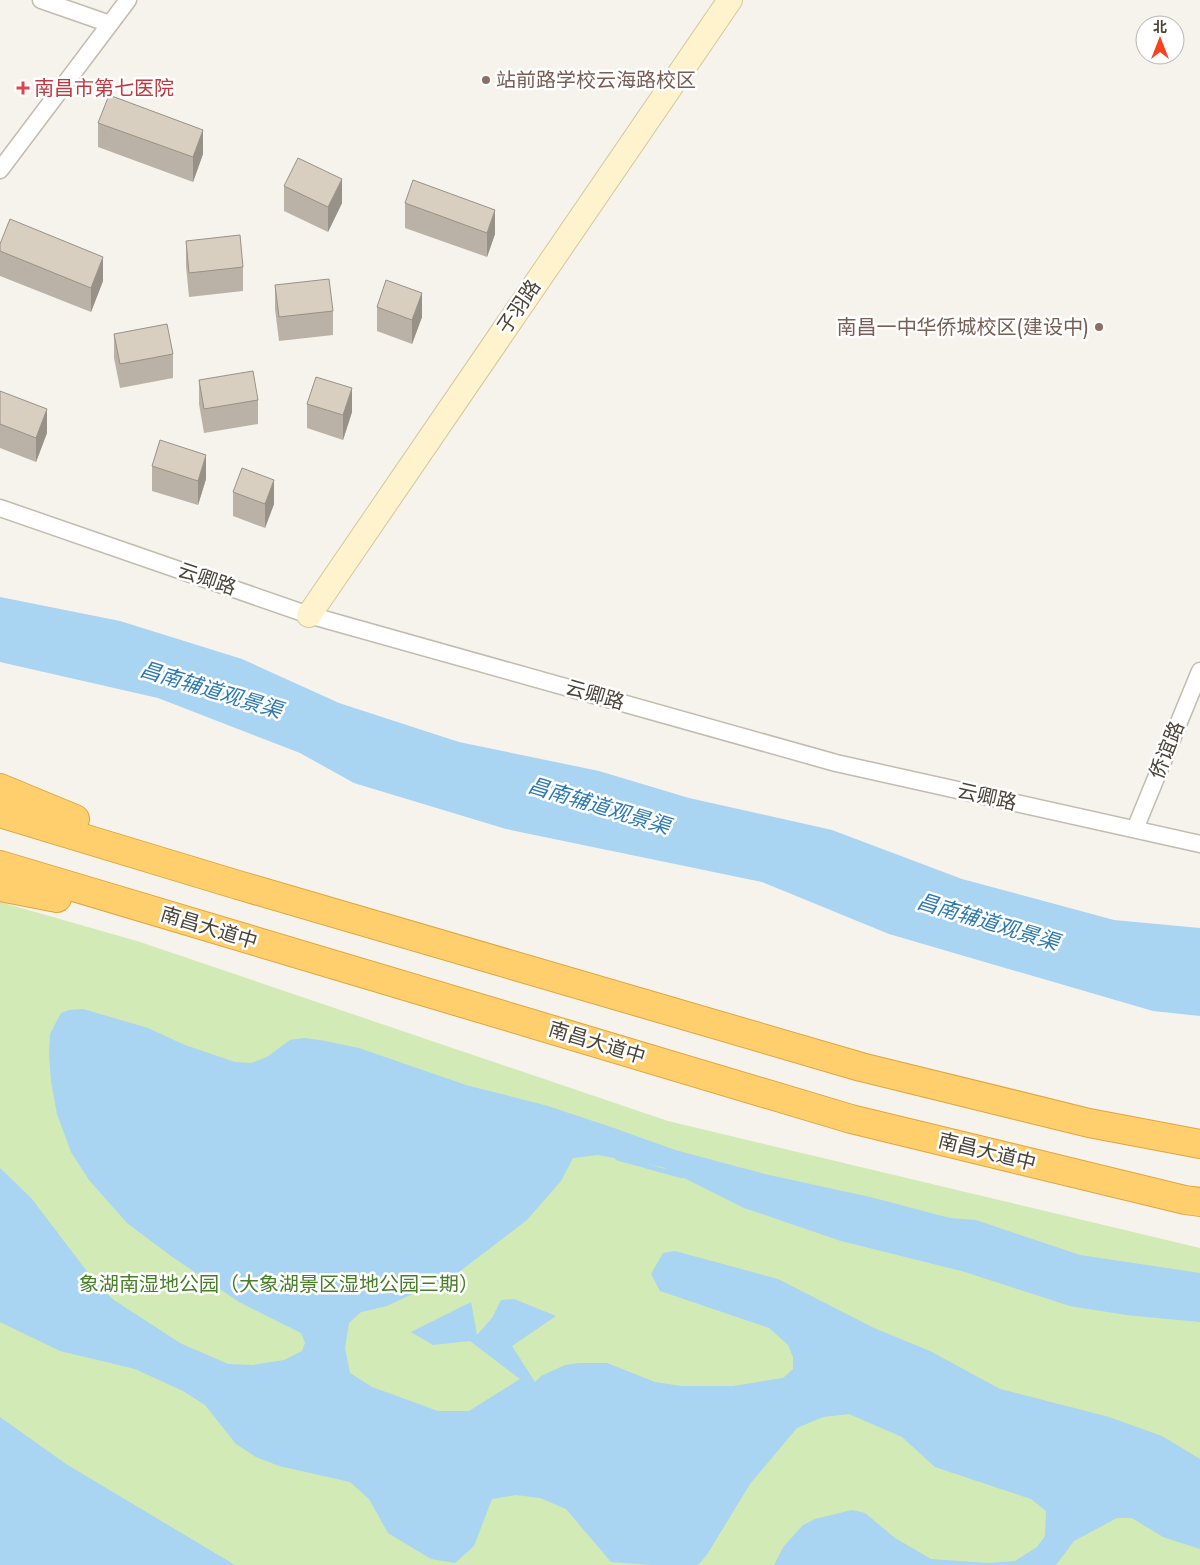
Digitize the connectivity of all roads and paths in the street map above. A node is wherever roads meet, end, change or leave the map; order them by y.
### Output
1 (41, 0) edge
2 (730, 0) edge
3 (122, 1) edge
4 (110, 24) junction
5 (0, 170) edge
6 (0, 508) edge
7 (309, 615) junction
8 (1200, 671) edge
9 (0, 788) edge
10 (0, 813) edge
11 (1135, 830) junction
12 (1200, 844) edge
13 (0, 865) edge
14 (238, 885) junction
15 (0, 887) edge
16 (212, 928) junction
17 (1200, 1144) edge
18 (1200, 1202) edge

1 - 4 street
2 - 7 street, 子羽路
3 - 4 street
4 - 5 street
6 - 7 street, 云卿路
7 - 11 street, 云卿路
8 - 11 street, 侨谊路
9 - 14 highway
10 - 14 highway
11 - 12 street, 云卿路
13 - 16 highway, 南昌大道中
14 - 17 highway
15 - 16 highway
16 - 18 highway, 南昌大道中

